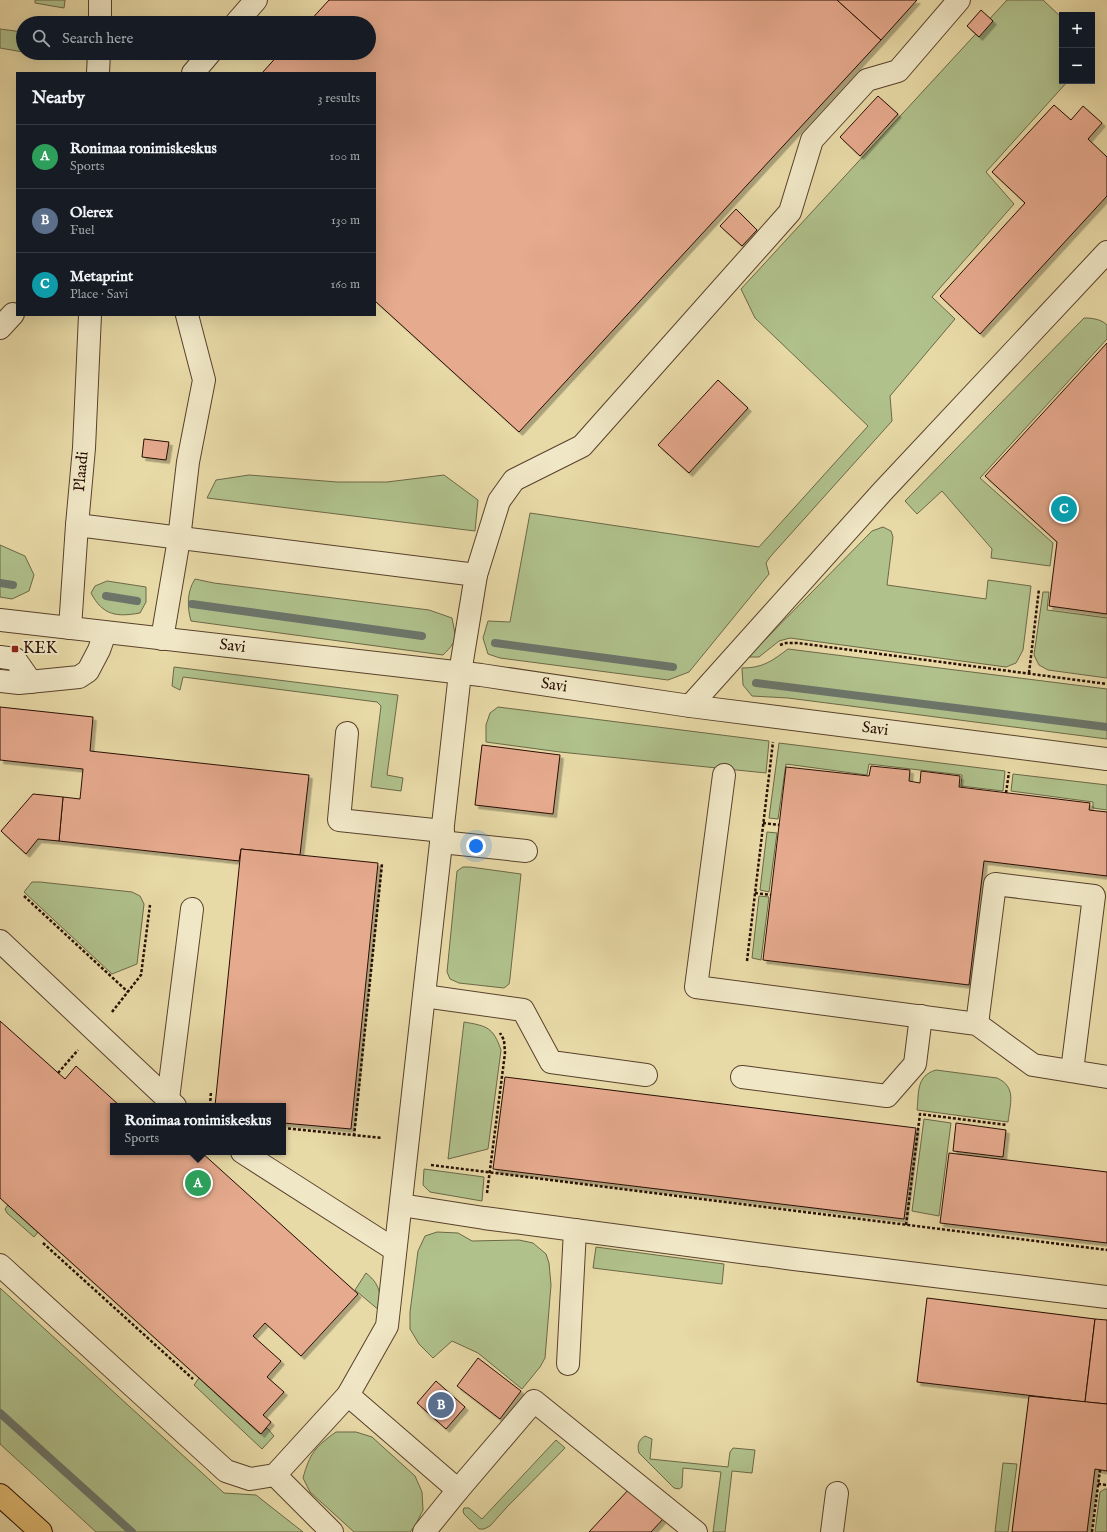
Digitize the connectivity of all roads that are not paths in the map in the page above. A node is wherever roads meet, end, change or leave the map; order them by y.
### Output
1 (100, 0) edge
2 (256, 0) edge
3 (959, 0) edge
4 (100, 16) edge
5 (242, 16) edge
6 (99, 60) edge
7 (204, 60) edge
8 (98, 72) edge
9 (194, 72) edge
10 (1107, 252) edge
11 (90, 316) edge
12 (187, 316) edge
13 (77, 525) junction
14 (179, 538) junction
15 (476, 575) junction
16 (0, 620) edge
17 (70, 628) junction
18 (105, 632) junction
19 (162, 639) junction
20 (0, 657) edge
21 (460, 673) junction
22 (0, 681) edge
23 (31, 682) junction
24 (690, 706) junction
25 (347, 733) dead end
26 (1107, 759) edge
27 (724, 774) dead end
28 (442, 836) junction
29 (526, 851) dead end
30 (192, 909) dead end
31 (0, 941) edge
32 (424, 996) junction
33 (920, 1016) junction
34 (977, 1024) junction
35 (1072, 1071) junction
36 (646, 1075) dead end
37 (742, 1077) dead end
38 (1107, 1077) edge
39 (172, 1103) edge
40 (247, 1155) edge
41 (401, 1205) junction
42 (574, 1230) junction
43 (395, 1250) junction
44 (0, 1265) edge
45 (1107, 1297) edge
46 (568, 1364) dead end
47 (348, 1395) junction
48 (275, 1475) junction
49 (458, 1490) junction
50 (837, 1493) dead end
51 (0, 1495) edge
52 (41, 1532) edge
53 (332, 1532) edge
54 (424, 1532) edge
55 (696, 1532) edge
56 (832, 1532) edge

1 - 4 street
2 - 5 street
3 - 15 street
6 - 8 street
7 - 9 street
10 - 24 street
11 - 13 street, Plaadi
12 - 14 street
13 - 14 street
13 - 17 street, Plaadi
14 - 15 street
14 - 19 street
15 - 21 street
16 - 17 street, Savi
17 - 18 street, Savi
18 - 19 street, Savi
18 - 23 street
19 - 21 street, Savi
20 - 23 street
21 - 24 street, Savi
21 - 28 street
22 - 23 street
24 - 26 street, Savi
25 - 28 street
27 - 33 street
28 - 29 street
28 - 32 street
30 - 39 street
31 - 39 street
32 - 36 street
32 - 41 street
33 - 34 street
33 - 37 street
34 - 35 street
34 - 35 street
35 - 38 street
40 - 43 street
41 - 42 street
41 - 43 street
42 - 45 street
42 - 46 street
43 - 47 street
44 - 48 street
47 - 48 street
47 - 49 street
48 - 53 street
49 - 54 street
49 - 55 street
50 - 56 street
51 - 52 highway

